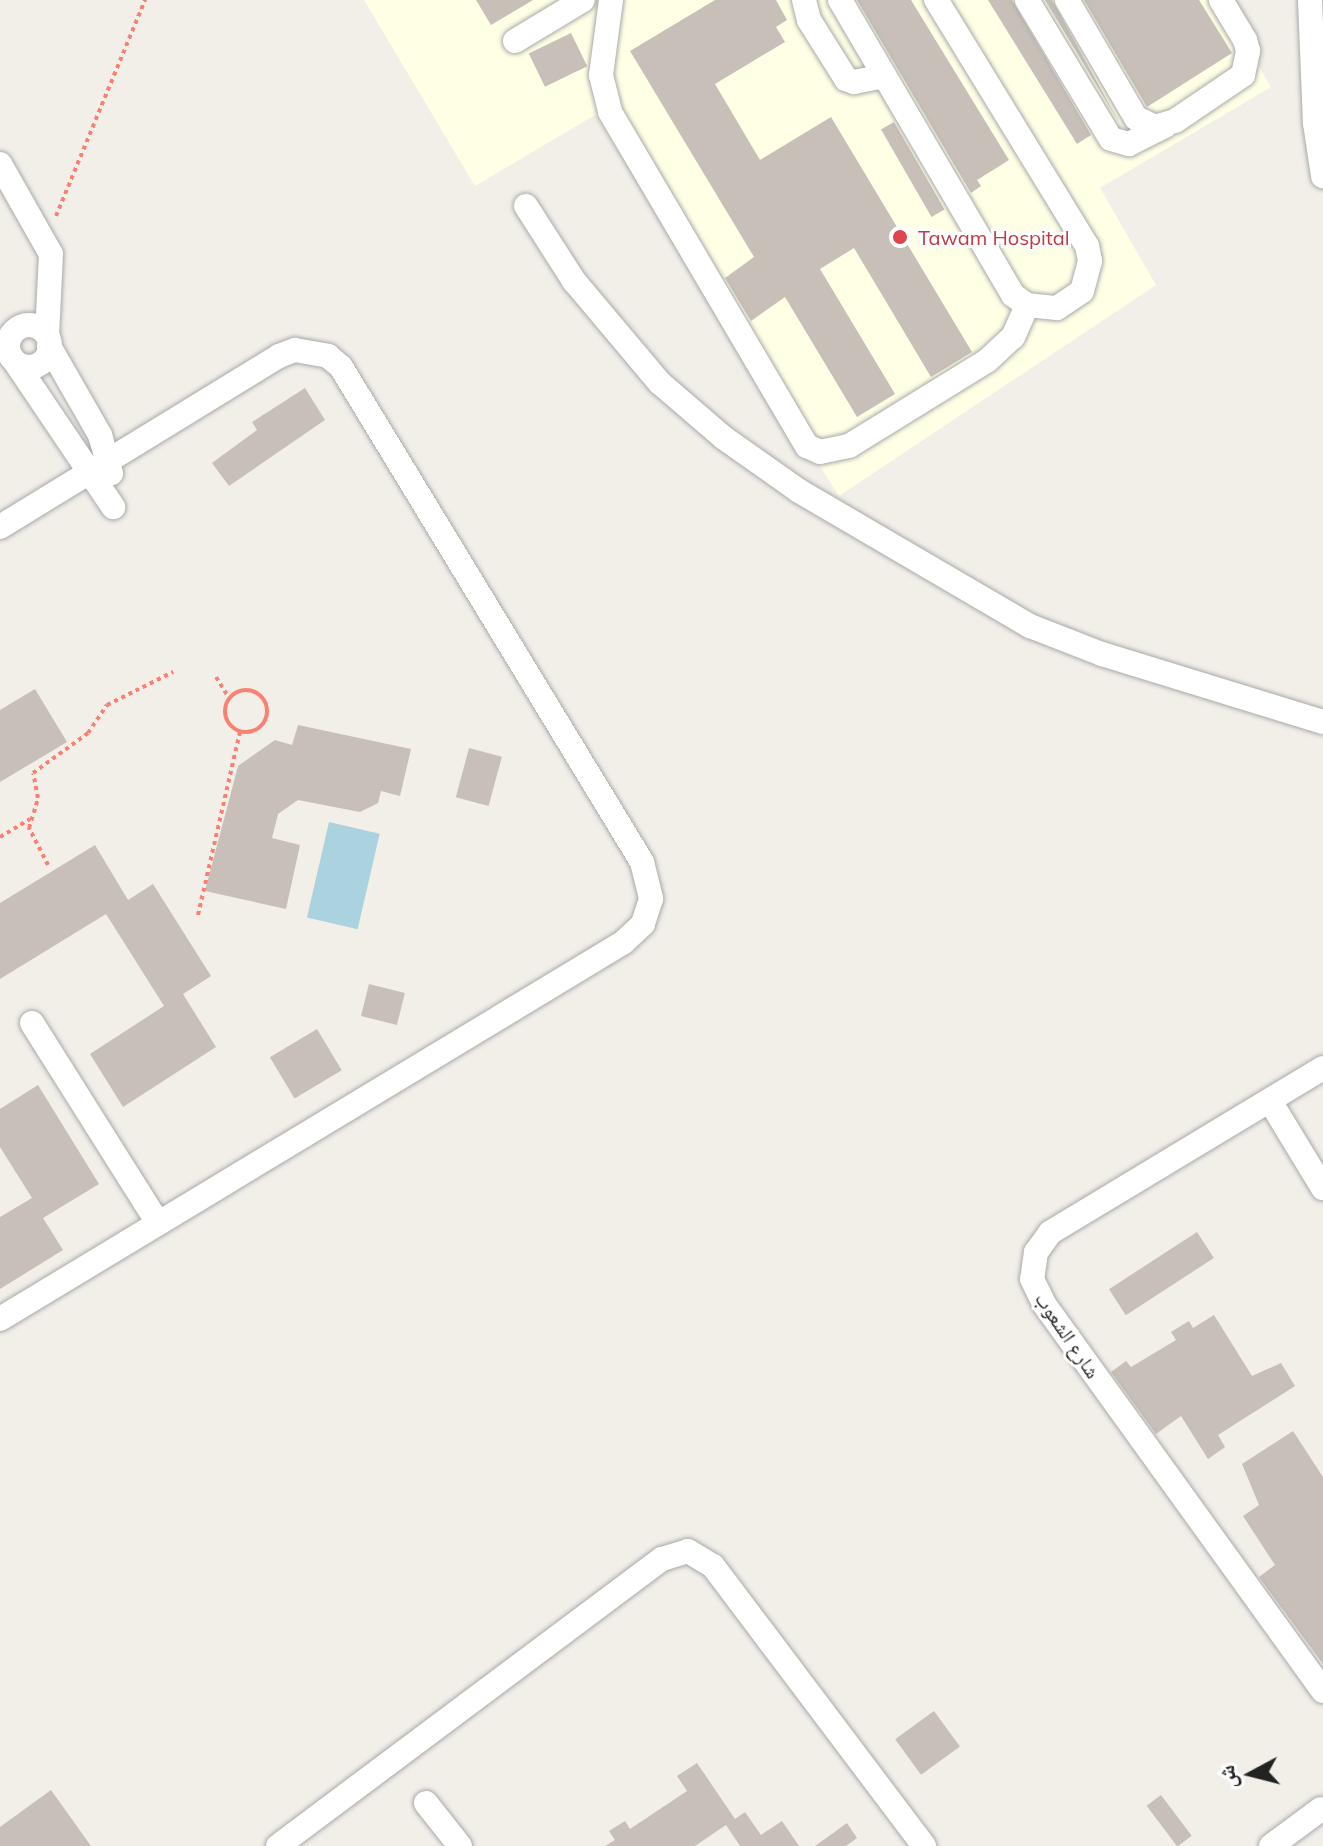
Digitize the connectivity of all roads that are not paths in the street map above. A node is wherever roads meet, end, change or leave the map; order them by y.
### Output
1 (583, 0) edge
2 (611, 0) edge
3 (804, 0) edge
4 (840, 0) edge
5 (936, 0) edge
6 (1027, 0) edge
7 (1067, 0) edge
8 (1221, 0) edge
9 (1310, 0) edge
10 (515, 41) dead end
11 (884, 76) junction
12 (1165, 126) junction
13 (0, 164) edge
14 (1323, 176) edge
15 (526, 206) dead end
16 (1027, 305) junction
17 (40, 336) junction
18 (8, 359) edge
19 (100, 465) junction
20 (118, 504) dead end
21 (0, 527) edge
22 (1323, 722) edge
23 (32, 1023) dead end
24 (1323, 1068) edge
25 (1270, 1101) junction
26 (1323, 1188) edge
27 (158, 1223) junction
28 (0, 1319) edge
29 (1323, 1691) edge
30 (426, 1803) dead end
31 (1321, 1809) edge
32 (278, 1846) edge
33 (460, 1846) edge
34 (924, 1846) edge
35 (1271, 1846) edge

1 - 10 street
2 - 16 street
3 - 11 street
4 - 11 street
5 - 16 street
6 - 12 street
7 - 12 street
8 - 12 street
9 - 14 street
11 - 16 street
13 - 17 street
15 - 22 street
17 - 18 street
17 - 18 street
17 - 19 street
18 - 19 street
19 - 20 street
19 - 21 street
19 - 27 street
23 - 27 street
24 - 25 street, شارع الشعوب
25 - 26 street
25 - 29 street, شارع الشعوب
27 - 28 street
30 - 33 street
31 - 35 street
32 - 34 street

